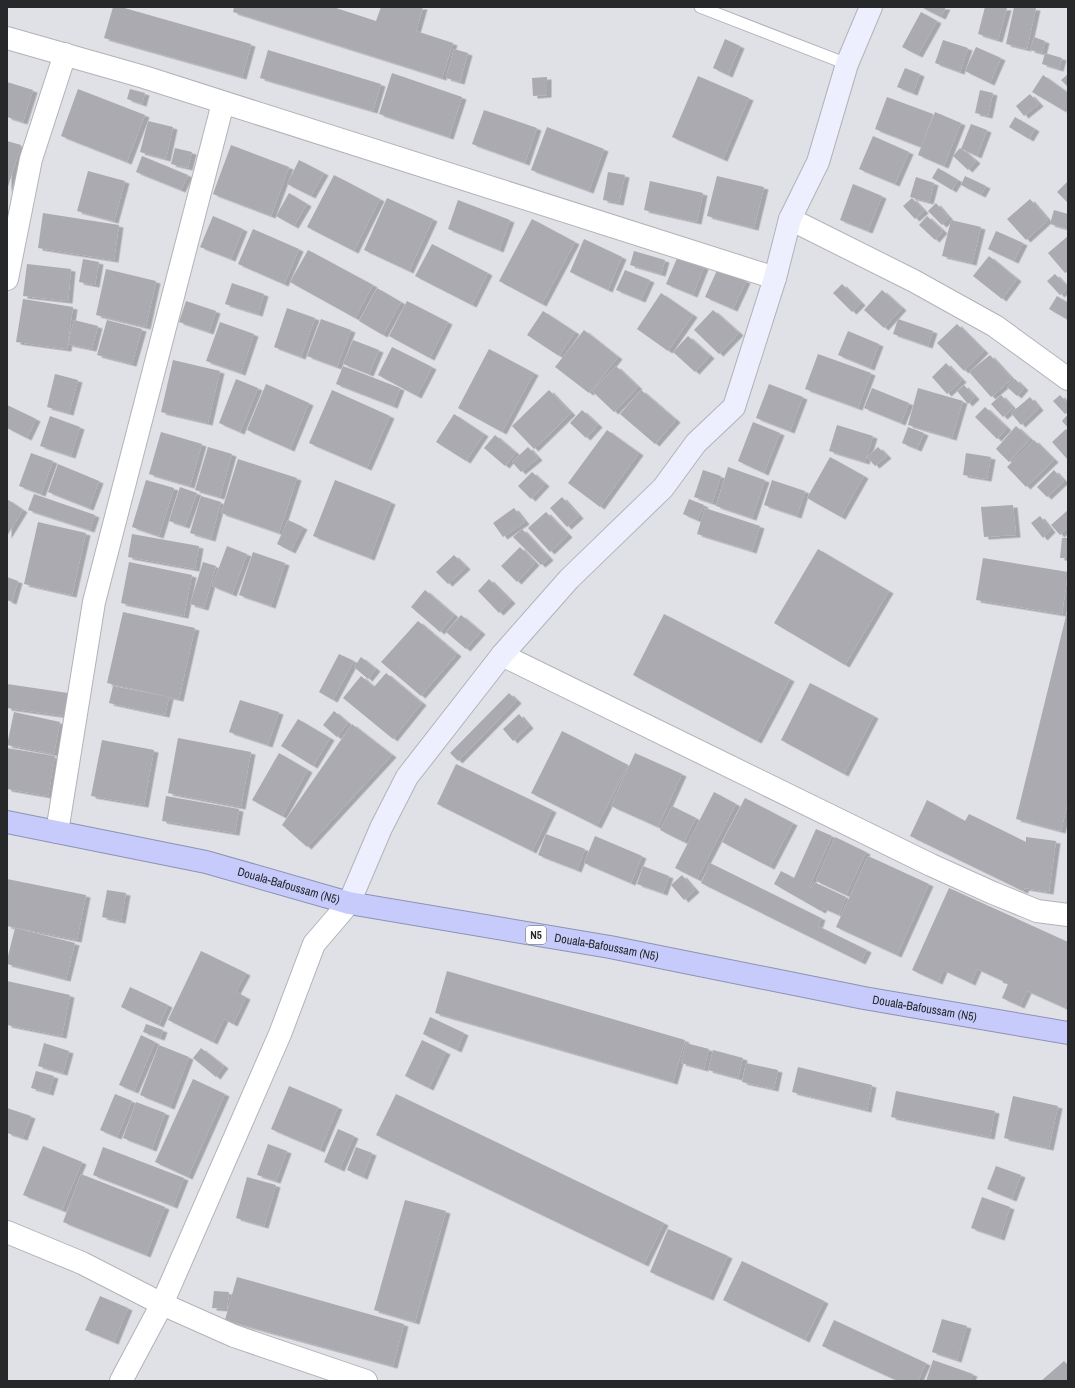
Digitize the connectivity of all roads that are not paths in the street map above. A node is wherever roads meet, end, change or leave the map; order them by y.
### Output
1 (700, 7) edge
2 (871, 7) edge
3 (7, 38) edge
4 (65, 54) junction
5 (847, 64) junction
6 (223, 103) junction
7 (790, 219) junction
8 (775, 278) junction
9 (7, 279) edge
10 (1068, 379) edge
11 (502, 655) junction
12 (7, 822) edge
13 (57, 832) junction
14 (349, 903) junction
15 (1068, 915) edge
16 (1068, 1033) edge
17 (7, 1232) edge
18 (162, 1304) junction
19 (121, 1381) edge
20 (366, 1381) edge

1 - 5 lane
2 - 5 street
3 - 4 street
4 - 6 street
4 - 9 street
5 - 7 street
6 - 8 street
6 - 13 street
7 - 8 street
7 - 10 street
8 - 11 street
11 - 14 street
11 - 15 street
12 - 13 highway, Douala-Bafoussam (N5) / N5
13 - 14 highway, Douala-Bafoussam (N5) / N5
14 - 16 highway, Douala-Bafoussam (N5) / N5
14 - 18 street
17 - 18 street
18 - 19 street
18 - 20 street

